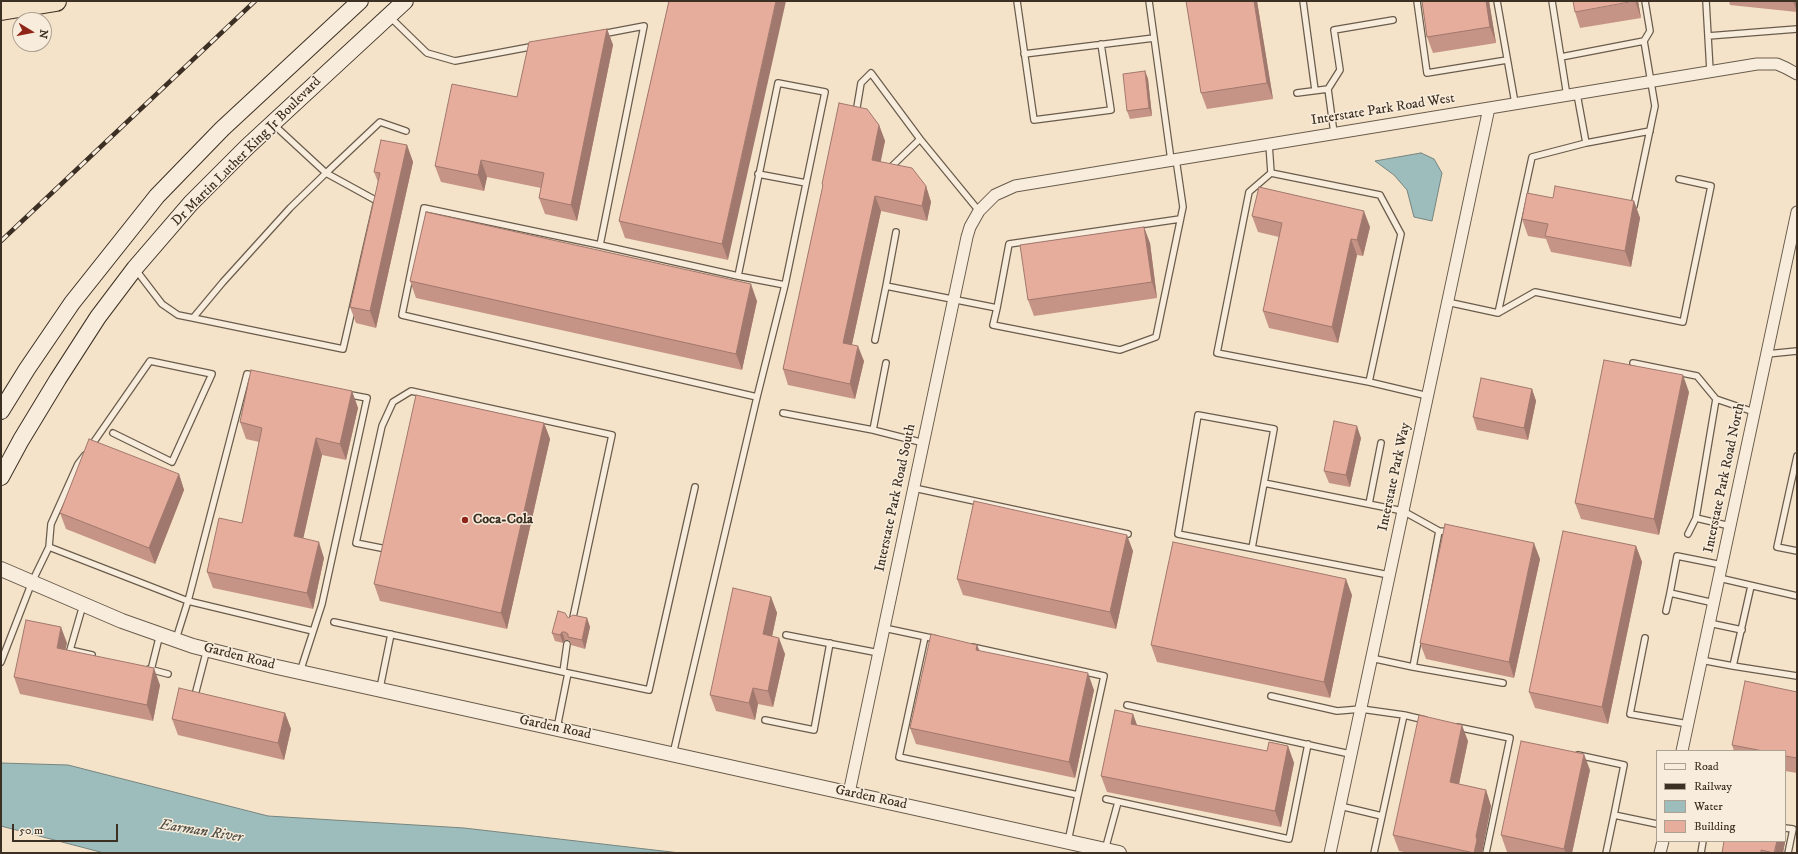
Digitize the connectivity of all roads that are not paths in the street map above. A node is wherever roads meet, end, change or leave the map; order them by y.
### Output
1 (56, 1) edge
2 (360, 1) edge
3 (405, 1) edge
4 (1017, 1) edge
5 (1148, 1) edge
6 (1303, 1) edge
7 (1417, 1) edge
8 (1498, 1) edge
9 (1552, 1) edge
10 (1646, 1) edge
11 (1706, 1) edge
12 (1, 10) edge
13 (389, 16) junction
14 (1393, 20) dead end
15 (1797, 29) edge
16 (599, 34) edge
17 (1708, 36) junction
18 (1154, 38) junction
19 (1644, 41) junction
20 (1101, 44) junction
21 (538, 46) edge
22 (1024, 54) junction
23 (1561, 57) junction
24 (1507, 60) junction
25 (1710, 71) junction
26 (1797, 74) edge
27 (1652, 81) junction
28 (1328, 89) junction
29 (1315, 90) junction
30 (1297, 93) dead end
31 (1572, 95) junction
32 (1515, 103) junction
33 (1489, 108) junction
34 (855, 116) edge
35 (272, 124) junction
36 (406, 131) dead end
37 (1650, 131) junction
38 (1334, 133) junction
39 (920, 139) junction
40 (1586, 143) junction
41 (1269, 144) junction
42 (1173, 160) junction
43 (889, 168) edge
44 (326, 173) junction
45 (1271, 173) junction
46 (758, 174) junction
47 (1679, 180) dead end
48 (806, 183) junction
49 (1634, 206) edge
50 (979, 211) junction
51 (1797, 212) edge
52 (1180, 219) junction
53 (896, 232) dead end
54 (600, 245) junction
55 (135, 268) junction
56 (738, 276) junction
57 (785, 285) junction
58 (886, 286) junction
59 (954, 300) junction
60 (1447, 302) junction
61 (997, 308) junction
62 (1498, 313) junction
63 (193, 318) junction
64 (875, 340) dead end
65 (1797, 351) edge
66 (1767, 354) junction
67 (886, 363) dead end
68 (1633, 363) dead end
69 (262, 377) edge
70 (1369, 382) junction
71 (337, 392) edge
72 (1428, 396) junction
73 (757, 397) junction
74 (1716, 399) junction
75 (1, 411) edge
76 (1754, 412) junction
77 (783, 413) dead end
78 (873, 430) junction
79 (113, 434) dead end
80 (924, 443) junction
81 (1381, 443) dead end
82 (1797, 456) edge
83 (1796, 464) edge
84 (1, 477) edge
85 (1264, 483) junction
86 (695, 487) dead end
87 (914, 488) junction
88 (1369, 504) junction
89 (1403, 511) junction
90 (1696, 518) junction
91 (1730, 526) junction
92 (1439, 531) junction
93 (1455, 533) edge
94 (1128, 534) edge
95 (1688, 534) dead end
96 (49, 547) junction
97 (381, 548) edge
98 (1252, 548) junction
99 (1797, 551) edge
100 (1722, 564) junction
101 (1, 569) edge
102 (1389, 575) junction
103 (1719, 578) junction
104 (32, 582) junction
105 (1751, 586) junction
106 (1670, 593) junction
107 (1797, 596) edge
108 (188, 601) junction
109 (1714, 603) junction
110 (84, 605) junction
111 (1666, 610) dead end
112 (334, 622) dead end
113 (572, 622) edge
114 (1709, 623) junction
115 (884, 628) junction
116 (1742, 630) junction
117 (313, 631) junction
118 (161, 634) junction
119 (391, 634) junction
120 (786, 635) dead end
121 (925, 637) junction
122 (1645, 638) dead end
123 (176, 640) junction
124 (940, 640) edge
125 (568, 644) edge
126 (830, 644) junction
127 (964, 645) edge
128 (208, 649) junction
129 (879, 653) junction
130 (100, 657) edge
131 (1371, 658) junction
132 (1701, 660) junction
133 (1, 662) edge
134 (1734, 666) junction
135 (1414, 667) junction
136 (144, 668) edge
137 (151, 670) junction
138 (300, 672) junction
139 (565, 673) junction
140 (168, 674) dead end
141 (1797, 676) edge
142 (1503, 683) dead end
143 (380, 690) junction
144 (1271, 696) dead end
145 (194, 699) edge
146 (1127, 705) dead end
147 (1361, 708) junction
148 (1404, 716) junction
149 (765, 720) dead end
150 (1434, 722) edge
151 (1688, 724) junction
152 (1449, 725) edge
153 (557, 729) junction
154 (1308, 744) junction
155 (1682, 750) edge
156 (673, 754) junction
157 (1350, 754) junction
158 (1570, 754) edge
159 (849, 793) junction
160 (1078, 795) junction
161 (1106, 799) dead end
162 (1118, 802) junction
163 (1340, 806) junction
164 (1614, 815) junction
165 (1382, 816) junction
166 (1656, 824) edge
167 (1786, 828) edge
168 (1068, 842) junction
169 (1663, 842) edge
170 (1703, 842) edge
171 (1105, 850) junction
172 (1119, 853) edge
173 (1330, 853) edge
174 (1374, 853) edge
175 (1486, 853) edge
176 (1606, 853) edge
177 (1660, 853) edge
178 (1701, 853) edge
179 (1788, 853) edge

1 - 12 highway
2 - 75 main road
3 - 13 main road, Dr Martin Luther King Jr Boulevard
4 - 22 lane
5 - 18 lane
6 - 29 lane
7 - 24 lane
8 - 24 lane
9 - 23 lane
10 - 19 lane
11 - 17 lane
13 - 21 lane
13 - 35 main road, Dr Martin Luther King Jr Boulevard
14 - 28 lane
15 - 17 lane
16 - 54 lane
17 - 25 lane
18 - 20 lane
18 - 42 lane
19 - 23 lane
19 - 27 lane
20 - 22 lane
20 - 22 lane
23 - 31 lane
24 - 32 lane
25 - 26 street, Interstate Park Road West
25 - 27 street, Interstate Park Road West
27 - 31 street, Interstate Park Road West
27 - 37 lane
28 - 29 lane
28 - 38 lane
29 - 30 lane
31 - 32 street, Interstate Park Road West
31 - 40 lane
32 - 33 street, Interstate Park Road West
33 - 38 street, Interstate Park Road West
33 - 60 street, Interstate Park Way
34 - 39 lane
35 - 44 lane
35 - 55 main road, Dr Martin Luther King Jr Boulevard
36 - 44 lane
37 - 40 lane
37 - 49 lane
38 - 41 street, Interstate Park Road West
39 - 43 lane
39 - 50 lane
40 - 62 lane
41 - 42 street, Interstate Park Road West
41 - 45 lane
42 - 50 street, Interstate Park Road West
42 - 52 lane
44 - 63 lane
44 - 63 lane
45 - 70 lane
45 - 70 lane
46 - 48 lane
46 - 48 lane
46 - 56 lane
47 - 62 lane
48 - 57 lane
50 - 59 street, Interstate Park Road South
51 - 66 street, Interstate Park Road North
52 - 61 lane
52 - 61 lane
53 - 58 lane
54 - 56 lane
54 - 73 lane
55 - 63 lane
55 - 84 main road, Dr Martin Luther King Jr Boulevard
56 - 57 lane
57 - 73 lane
58 - 59 lane
58 - 64 lane
59 - 61 lane
59 - 80 street, Interstate Park Road South
60 - 62 lane
60 - 72 street, Interstate Park Way
65 - 66 lane
66 - 76 street, Interstate Park Road North
67 - 78 lane
68 - 74 lane
69 - 108 lane
70 - 72 lane
71 - 117 lane
72 - 89 street, Interstate Park Way
73 - 156 lane
74 - 76 lane
74 - 90 lane
76 - 91 street, Interstate Park Road North
77 - 78 lane
78 - 80 lane
79 - 96 lane
80 - 87 street, Interstate Park Road South
81 - 88 lane
82 - 83 lane
83 - 99 lane
85 - 88 lane
85 - 98 lane
85 - 98 lane
86 - 139 lane
87 - 94 lane
87 - 115 street, Interstate Park Road South
88 - 89 lane
89 - 92 lane
89 - 102 street, Interstate Park Way
90 - 91 lane
90 - 95 lane
91 - 100 street, Interstate Park Road North
92 - 93 lane
92 - 135 lane
96 - 104 lane
96 - 108 lane
97 - 113 lane
98 - 102 lane
100 - 103 street, Interstate Park Road North
100 - 106 lane
101 - 104 street, Garden Road
102 - 131 street, Interstate Park Way
103 - 105 lane
103 - 109 street, Interstate Park Road North
104 - 110 street, Garden Road
104 - 133 lane
105 - 107 lane
105 - 116 lane
106 - 109 lane
106 - 111 lane
108 - 117 lane
108 - 123 lane
109 - 114 street, Interstate Park Road North
110 - 118 street, Garden Road
110 - 130 lane
112 - 119 lane
114 - 116 lane
114 - 132 street, Interstate Park Road North
115 - 121 lane
115 - 129 street, Interstate Park Road South
116 - 134 lane
117 - 138 lane
118 - 123 street, Garden Road
118 - 137 lane
119 - 139 lane
119 - 143 lane
120 - 126 lane
121 - 124 lane
121 - 160 lane
122 - 151 lane
123 - 128 street, Garden Road
125 - 139 lane
126 - 129 lane
126 - 149 lane
127 - 160 lane
128 - 138 street, Garden Road
128 - 145 lane
129 - 159 street, Interstate Park Road South
131 - 135 lane
131 - 147 street, Interstate Park Way
132 - 134 lane
132 - 151 street, Interstate Park Road North
134 - 141 lane
135 - 142 lane
136 - 137 lane
137 - 140 lane
138 - 143 street, Garden Road
139 - 153 lane
143 - 153 street, Garden Road
144 - 147 lane
146 - 154 lane
147 - 148 lane
147 - 157 street, Interstate Park Way
148 - 150 lane
148 - 165 lane
151 - 155 street, Interstate Park Road North
152 - 175 lane
153 - 156 street, Garden Road
154 - 157 lane
154 - 162 lane
156 - 159 street, Garden Road
157 - 163 street, Interstate Park Way
158 - 164 lane
159 - 168 street, Garden Road
160 - 168 lane
161 - 162 lane
162 - 171 lane
163 - 165 lane
163 - 173 street, Interstate Park Way
164 - 166 lane
164 - 176 lane
165 - 174 lane
167 - 179 lane
168 - 171 street, Garden Road
169 - 177 street
170 - 178 lane
171 - 172 street, Garden Road

